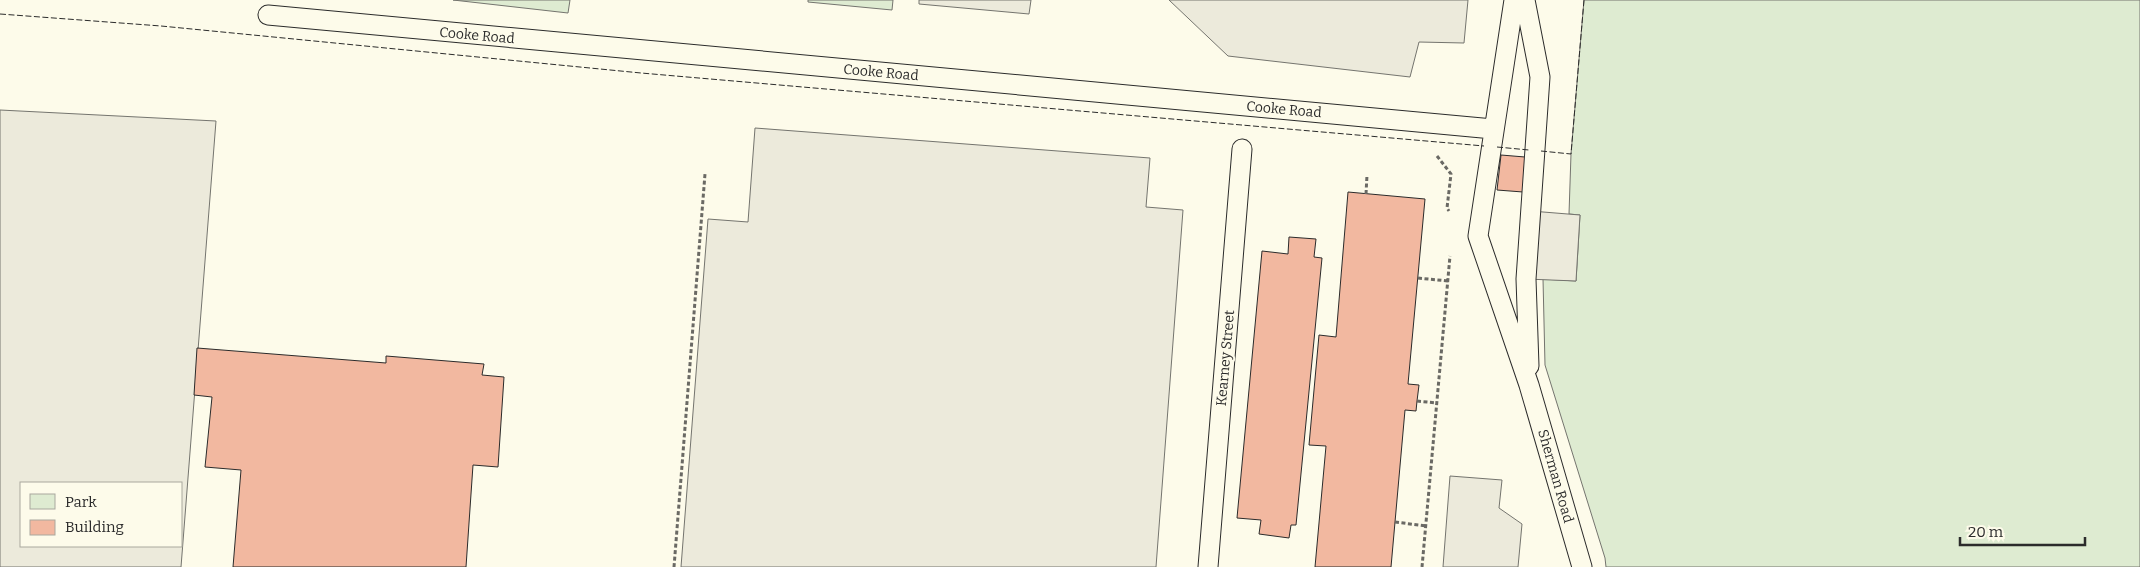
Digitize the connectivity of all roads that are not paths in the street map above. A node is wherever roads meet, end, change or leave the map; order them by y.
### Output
1 (1514, 0) edge
2 (1525, 0) edge
3 (268, 15) dead end
4 (1493, 129) junction
5 (1242, 149) dead end
6 (1529, 384) junction
7 (1208, 567) edge
8 (1582, 567) edge

1 - 4 lane
2 - 6 lane
3 - 4 lane, Cooke Road
4 - 6 lane
5 - 7 lane, Kearney Street
6 - 8 lane, Sherman Road

